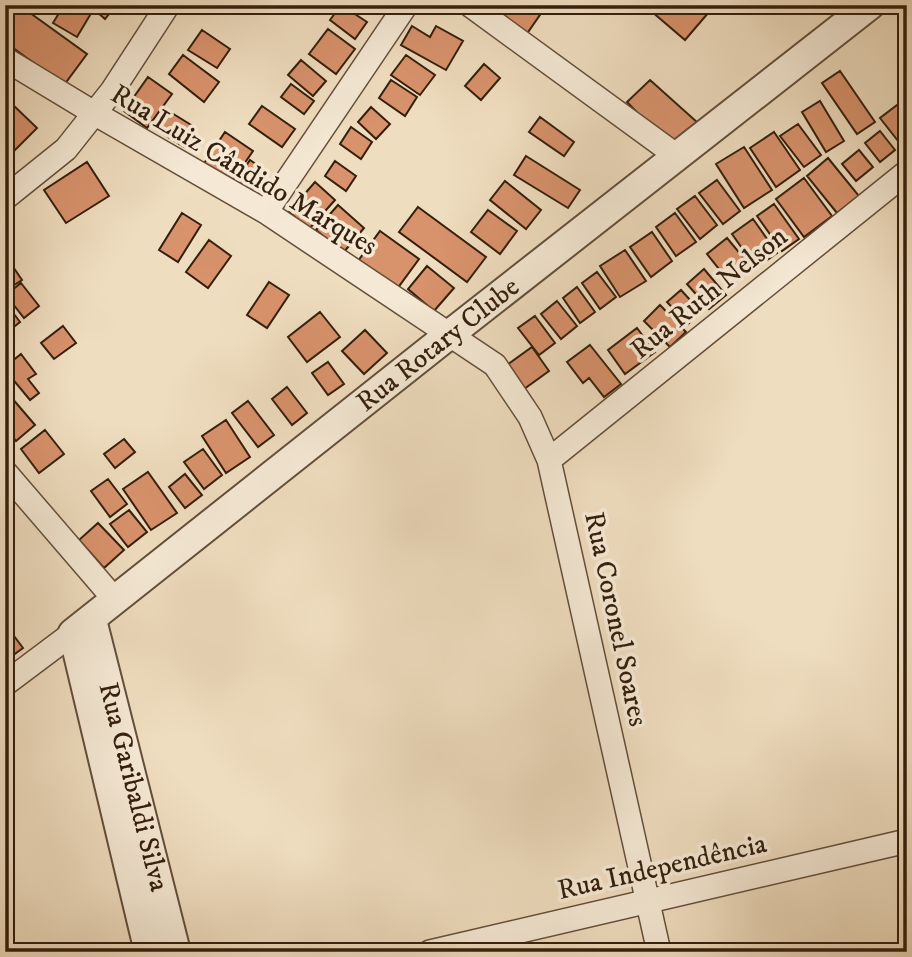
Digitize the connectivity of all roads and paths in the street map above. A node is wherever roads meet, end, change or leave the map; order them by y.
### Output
1 (168, 5) edge
2 (406, 5) edge
3 (470, 5) edge
4 (870, 5) edge
5 (5, 59) edge
6 (94, 113) junction
7 (677, 156) junction
8 (907, 172) edge
9 (5, 198) edge
10 (266, 212) junction
11 (450, 334) junction
12 (549, 460) junction
13 (5, 472) edge
14 (116, 601) junction
15 (83, 626) junction
16 (5, 684) edge
17 (907, 841) edge
18 (142, 868) junction
19 (647, 901) junction
20 (149, 952) edge
21 (176, 952) edge
22 (430, 952) edge
23 (659, 952) edge

1 - 6 street
2 - 10 street
3 - 7 street
4 - 7 street, Rua Rotary Clube
5 - 6 street, Rua Luiz Cândido Marques
6 - 9 street
6 - 10 street, Rua Luiz Cândido Marques
7 - 11 street, Rua Rotary Clube
8 - 12 street, Rua Ruth Nelson
10 - 11 street, Rua Luiz Cândido Marques
11 - 12 street, Rua Coronel Soares
11 - 14 street, Rua Rotary Clube
12 - 19 street, Rua Coronel Soares
13 - 14 street
14 - 15 street, Rua Rotary Clube
15 - 16 street, Rua Rotary Clube
15 - 18 street, Rua Garibaldi Silva
17 - 19 street, Rua Independência
18 - 20 street, Rua Garibaldi Silva
18 - 21 street, Rua Garibaldi Silva
19 - 22 street, Rua Independência
19 - 23 street, Rua Coronel Soares

